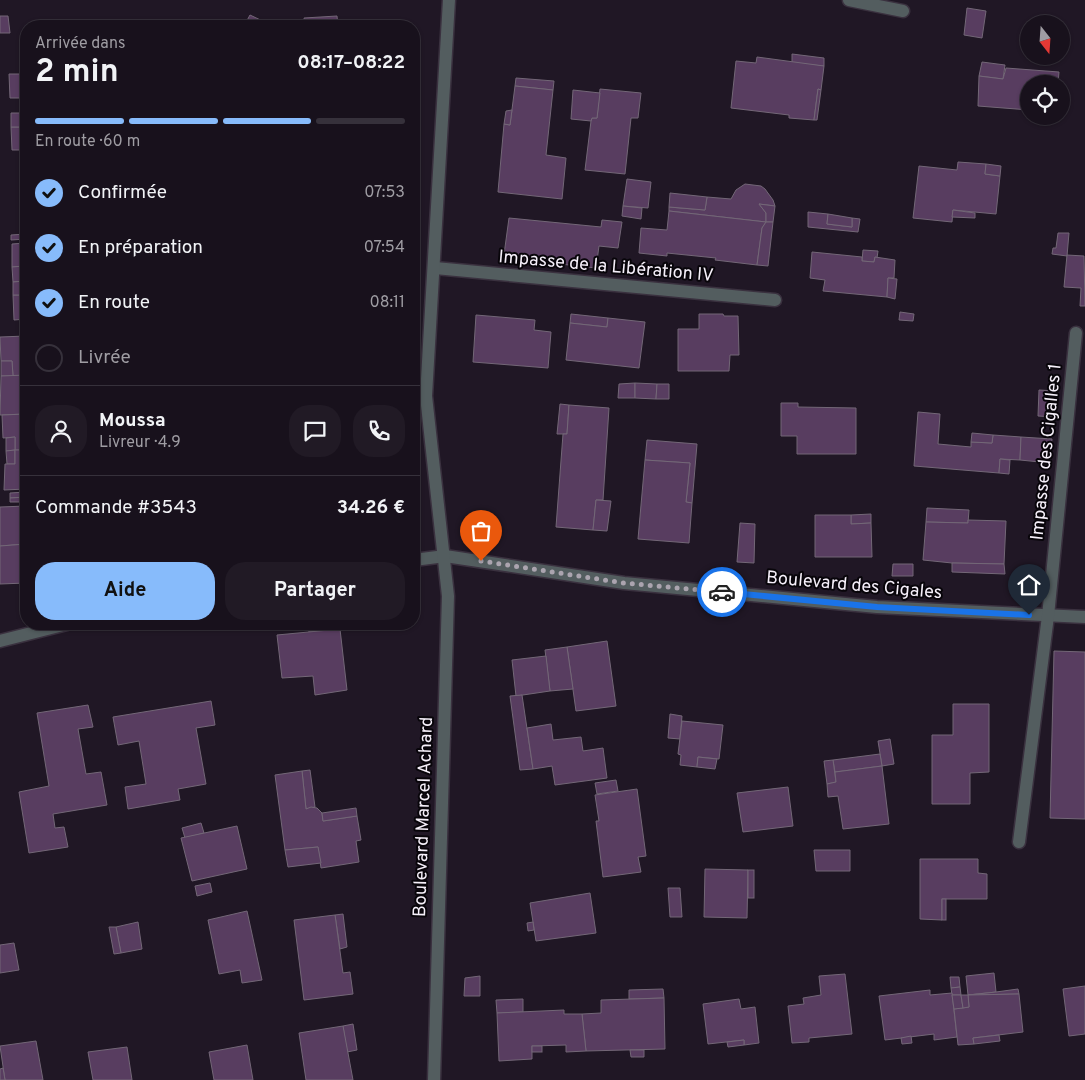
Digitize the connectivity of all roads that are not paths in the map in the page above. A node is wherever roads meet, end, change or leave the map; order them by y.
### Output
1 (449, 0) edge
2 (849, 0) edge
3 (903, 11) dead end
4 (435, 268) junction
5 (775, 300) dead end
6 (1076, 333) dead end
7 (445, 556) junction
8 (420, 559) edge
9 (1048, 616) junction
10 (1085, 617) edge
11 (44, 630) edge
12 (0, 641) edge
13 (1019, 842) dead end
14 (434, 1080) edge

1 - 4 street, Boulevard Marcel Achard
2 - 3 street
4 - 5 street, Impasse de la Libération IV
4 - 7 street, Boulevard Marcel Achard
6 - 9 street, Impasse des Cigalles 1
7 - 8 street, Boulevard des Cigales
7 - 9 street, Boulevard des Cigales
7 - 14 street, Boulevard Marcel Achard
9 - 10 street, Boulevard des Cigales
9 - 13 street, Impasse des Cigalles 1
11 - 12 street

